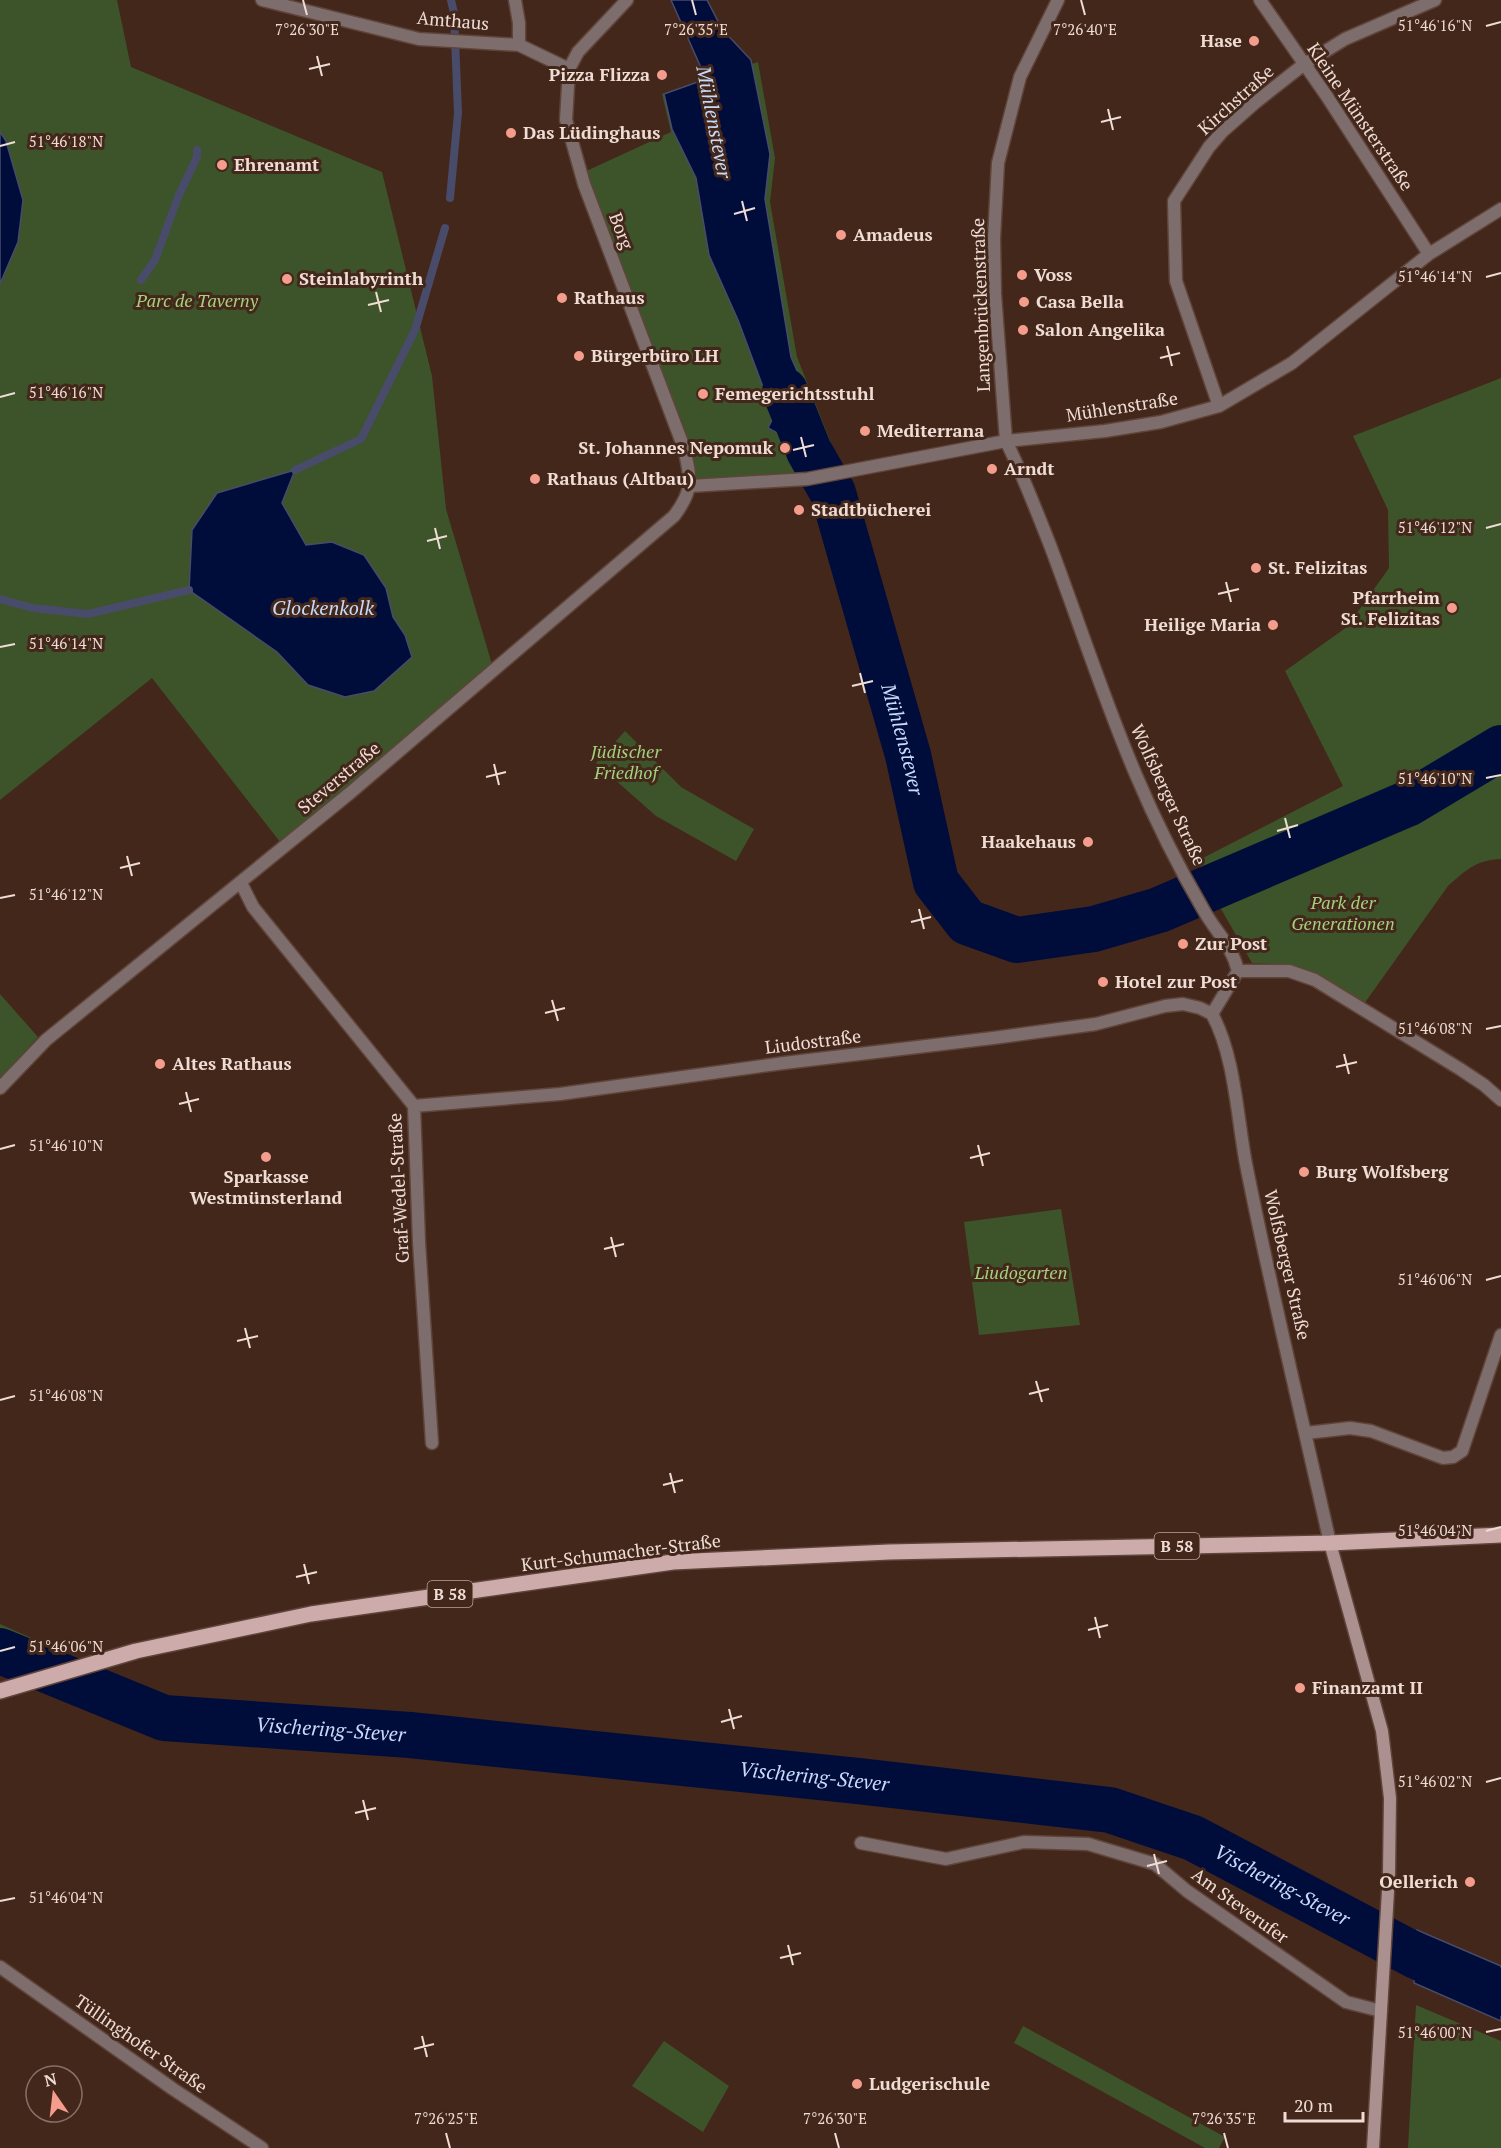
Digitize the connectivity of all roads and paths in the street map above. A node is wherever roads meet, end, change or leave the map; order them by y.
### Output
1 (262, 0) edge
2 (515, 0) edge
3 (627, 0) edge
4 (1058, 0) edge
5 (1260, 0) edge
6 (1435, 0) edge
7 (519, 45) junction
8 (1304, 65) junction
9 (569, 69) junction
10 (1501, 209) edge
11 (1429, 254) junction
12 (1219, 406) junction
13 (1006, 441) junction
14 (690, 486) junction
15 (241, 883) junction
16 (1239, 971) junction
17 (1212, 1014) junction
18 (0, 1088) edge
19 (1501, 1100) edge
20 (414, 1106) junction
21 (1501, 1335) edge
22 (1306, 1433) junction
23 (432, 1443) dead end
24 (1501, 1535) edge
25 (1330, 1543) junction
26 (0, 1691) edge
27 (861, 1843) dead end
28 (0, 1967) edge
29 (1381, 2011) junction
30 (262, 2148) edge
31 (1373, 2148) edge

1 - 7 street, Amthaus
2 - 7 street
3 - 9 street
4 - 13 street, Langenbrückenstraße
5 - 8 street, Kleine Münsterstraße
6 - 8 street, Kirchstraße
7 - 9 street, Amthaus
8 - 11 street, Kleine Münsterstraße
8 - 12 street, Kirchstraße
9 - 14 street, Borg
10 - 11 street, Mühlenstraße
11 - 12 street, Mühlenstraße
12 - 13 street, Mühlenstraße
13 - 14 street, Mühlenstraße
13 - 16 street, Wolfsberger Straße
14 - 15 street, Steverstraße
15 - 18 street, Steverstraße
15 - 20 street, Graf-Wedel-Straße
16 - 17 street
16 - 19 street
17 - 20 street, Liudostraße
17 - 22 street, Wolfsberger Straße
20 - 23 street, Graf-Wedel-Straße
21 - 22 street
22 - 25 street, Wolfsberger Straße
24 - 25 main road, B 58
25 - 26 main road, Kurt-Schumacher-Straße / B 58
25 - 29 main road, Wolfsberger Straße
27 - 29 street, Am Steverufer
28 - 30 street, Tüllinghofer Straße
29 - 31 main road, Wolfsberger Straße

